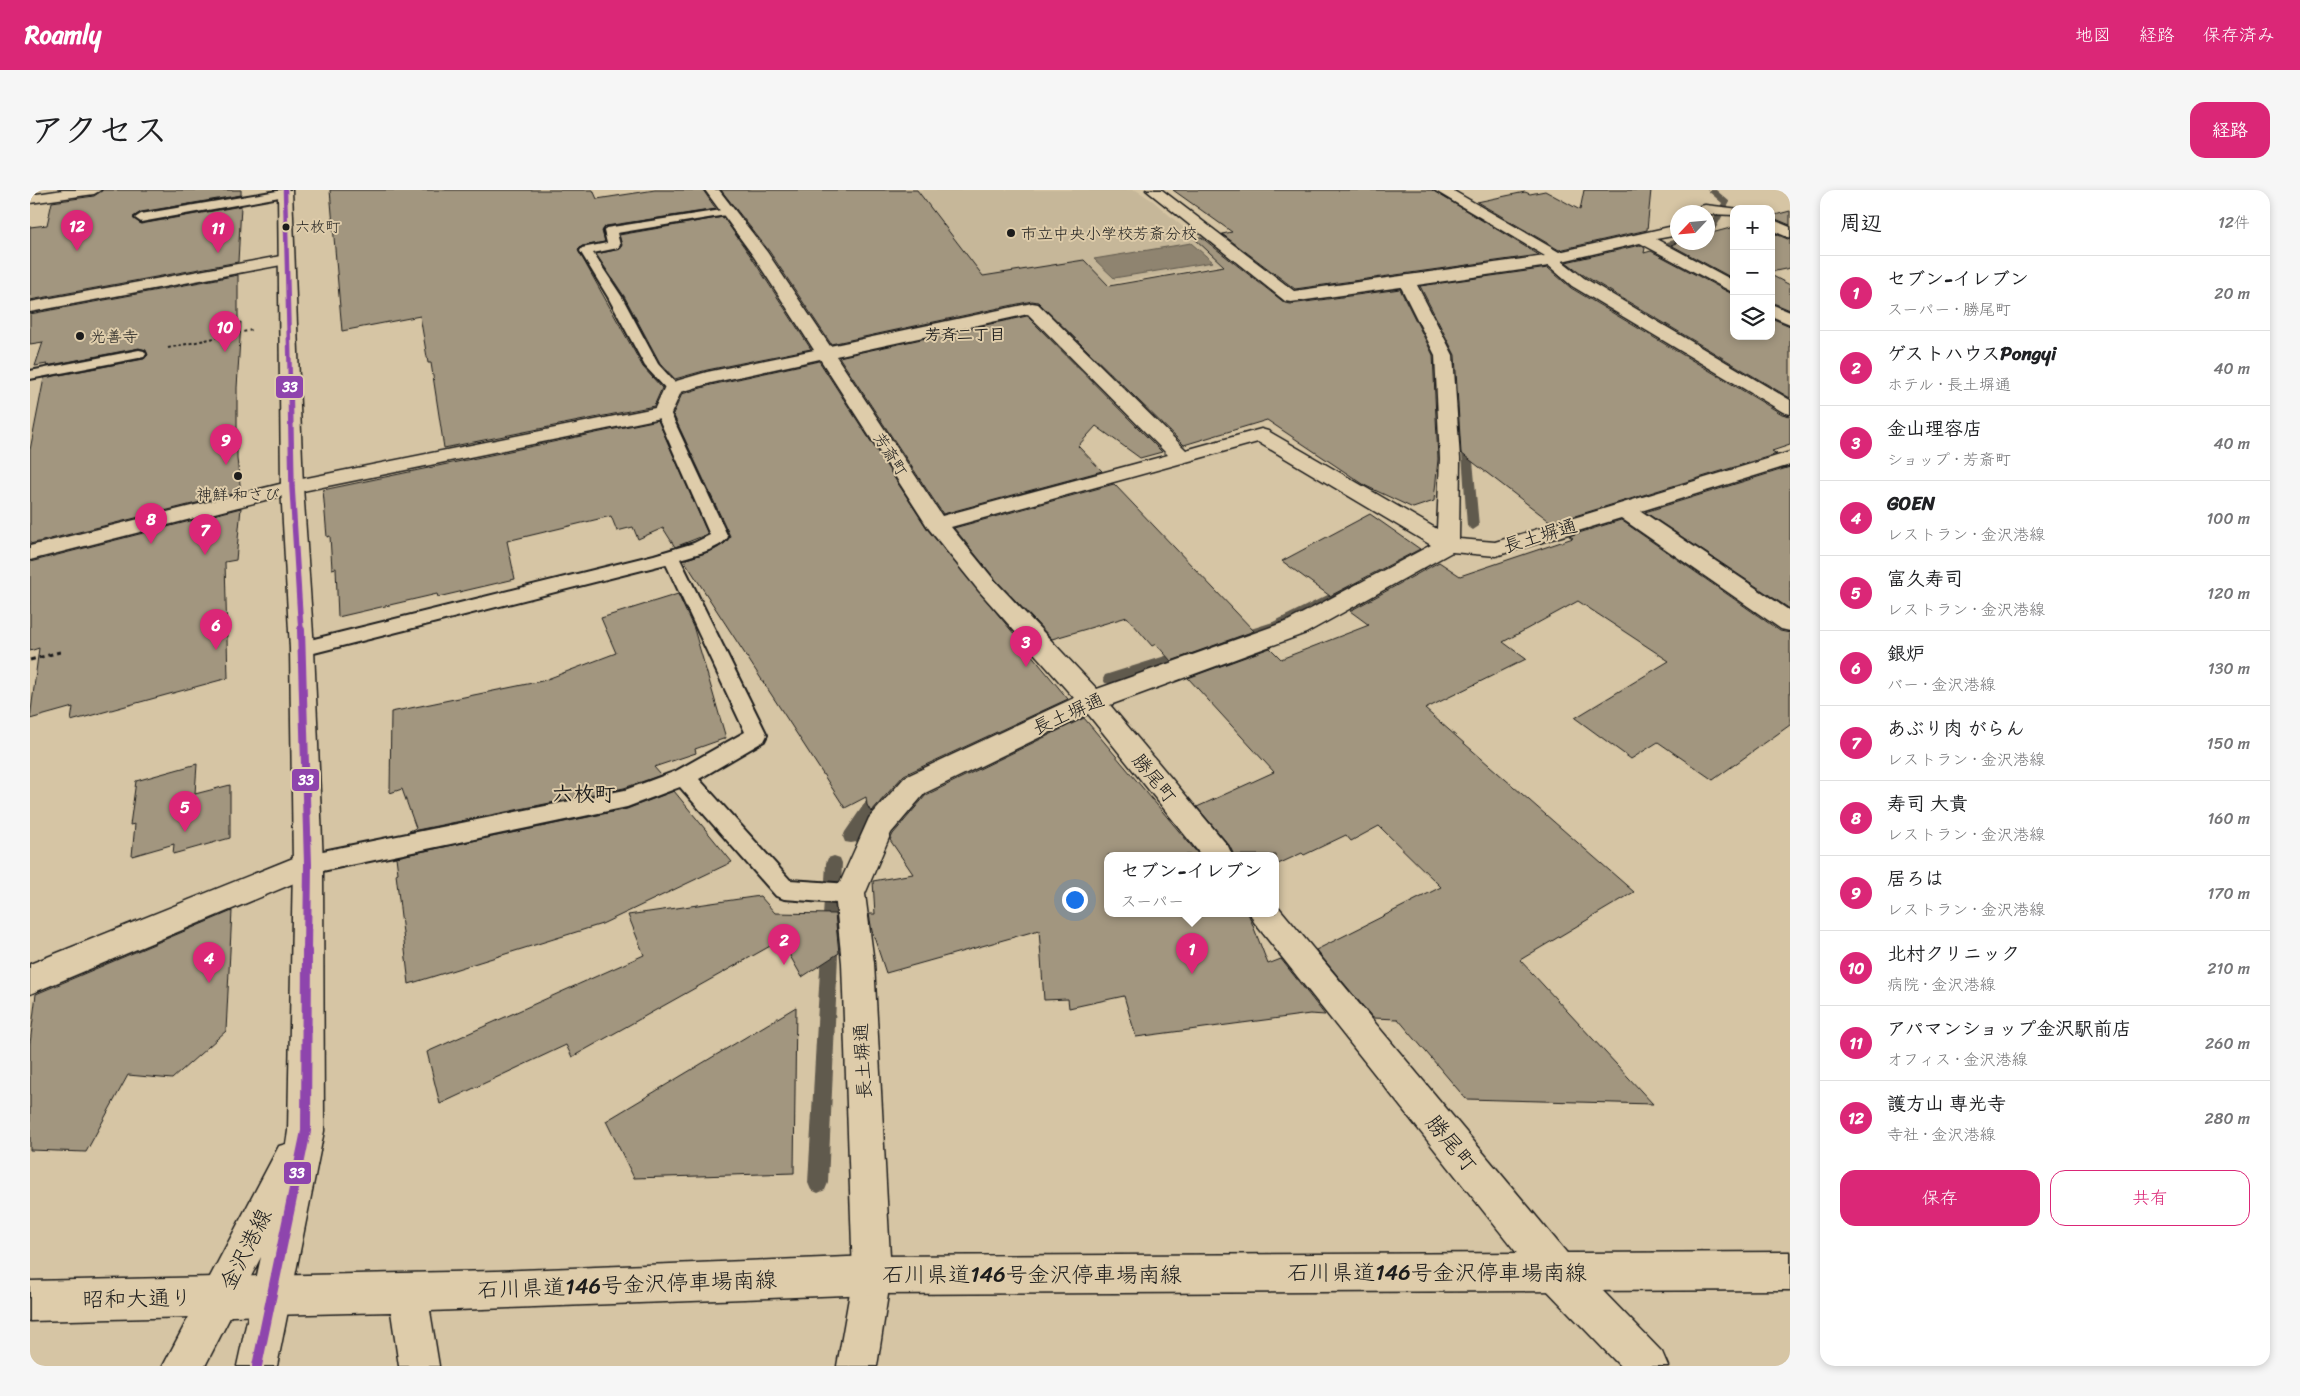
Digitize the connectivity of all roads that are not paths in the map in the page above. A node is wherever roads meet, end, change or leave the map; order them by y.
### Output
1 (94, 190) edge
2 (712, 190) edge
3 (1153, 190) edge
4 (1441, 190) edge
5 (285, 192) edge
6 (1734, 194) dead end
7 (30, 199) edge
8 (1744, 205) edge
9 (1715, 211) edge
10 (1730, 211) edge
11 (728, 212) junction
12 (141, 218) dead end
13 (1775, 226) edge
14 (1670, 232) edge
15 (1790, 233) edge
16 (1642, 238) junction
17 (1554, 258) junction
18 (286, 260) junction
19 (1407, 282) junction
20 (1730, 286) edge
21 (30, 307) edge
22 (1775, 311) edge
23 (1790, 319) edge
24 (824, 352) junction
25 (138, 354) road end
26 (30, 375) edge
27 (673, 388) junction
28 (1790, 408) edge
29 (662, 412) junction
30 (1182, 457) junction
31 (1788, 460) edge
32 (292, 487) junction
33 (1624, 510) junction
34 (937, 524) junction
35 (1448, 546) junction
36 (30, 553) edge
37 (670, 556) junction
38 (1790, 623) edge
39 (302, 649) junction
40 (1092, 701) junction
41 (684, 777) junction
42 (1216, 852) edge
43 (308, 864) junction
44 (850, 894) junction
45 (1268, 917) edge
46 (30, 979) edge
47 (306, 1131) junction
48 (1790, 1271) edge
49 (1557, 1272) junction
50 (872, 1275) junction
51 (408, 1292) junction
52 (274, 1295) junction
53 (221, 1296) junction
54 (30, 1301) edge
55 (183, 1366) edge
56 (257, 1366) edge
57 (419, 1366) edge
58 (857, 1366) edge
59 (1648, 1366) edge

1 - 7 street
2 - 11 street, 芳斎町
3 - 19 street
4 - 17 street
5 - 12 lane
5 - 18 street, 金沢港線
6 - 8 street
9 - 10 street
11 - 24 street, 芳斎町
11 - 27 lane
13 - 15 street
14 - 16 street
16 - 17 street
16 - 20 street
17 - 19 street
17 - 28 street
18 - 21 street
18 - 32 street, 金沢港線
19 - 35 street
22 - 23 street
24 - 27 street
24 - 30 street
24 - 34 street, 芳斎町
25 - 26 lane
27 - 29 street
29 - 32 street
29 - 37 lane
30 - 34 street
30 - 35 street
31 - 33 street, 長土塀通
32 - 36 street
32 - 39 street, 金沢港線
33 - 35 street, 長土塀通
33 - 38 street
34 - 40 street, 芳斎町
35 - 40 street, 長土塀通
37 - 39 lane
37 - 41 lane
39 - 43 street, 金沢港線
40 - 42 street, 勝尾町
40 - 44 street, 長土塀通
41 - 43 lane
41 - 44 lane
43 - 46 street
43 - 47 street, 金沢港線
44 - 50 street, 長土塀通
45 - 49 street, 勝尾町
47 - 52 street, 金沢港線
47 - 53 street, 金沢港線
48 - 49 street, 石川県道146号金沢停車場南線
49 - 50 street, 石川県道146号金沢停車場南線
49 - 59 street, 勝尾町
50 - 51 street, 石川県道146号金沢停車場南線
50 - 58 street, 長土塀通
51 - 52 street, 石川県道146号金沢停車場南線
51 - 57 street
52 - 53 street, 昭和大通り
52 - 56 street, 金沢港線
53 - 54 street, 昭和大通り
53 - 55 street, 金沢港線

